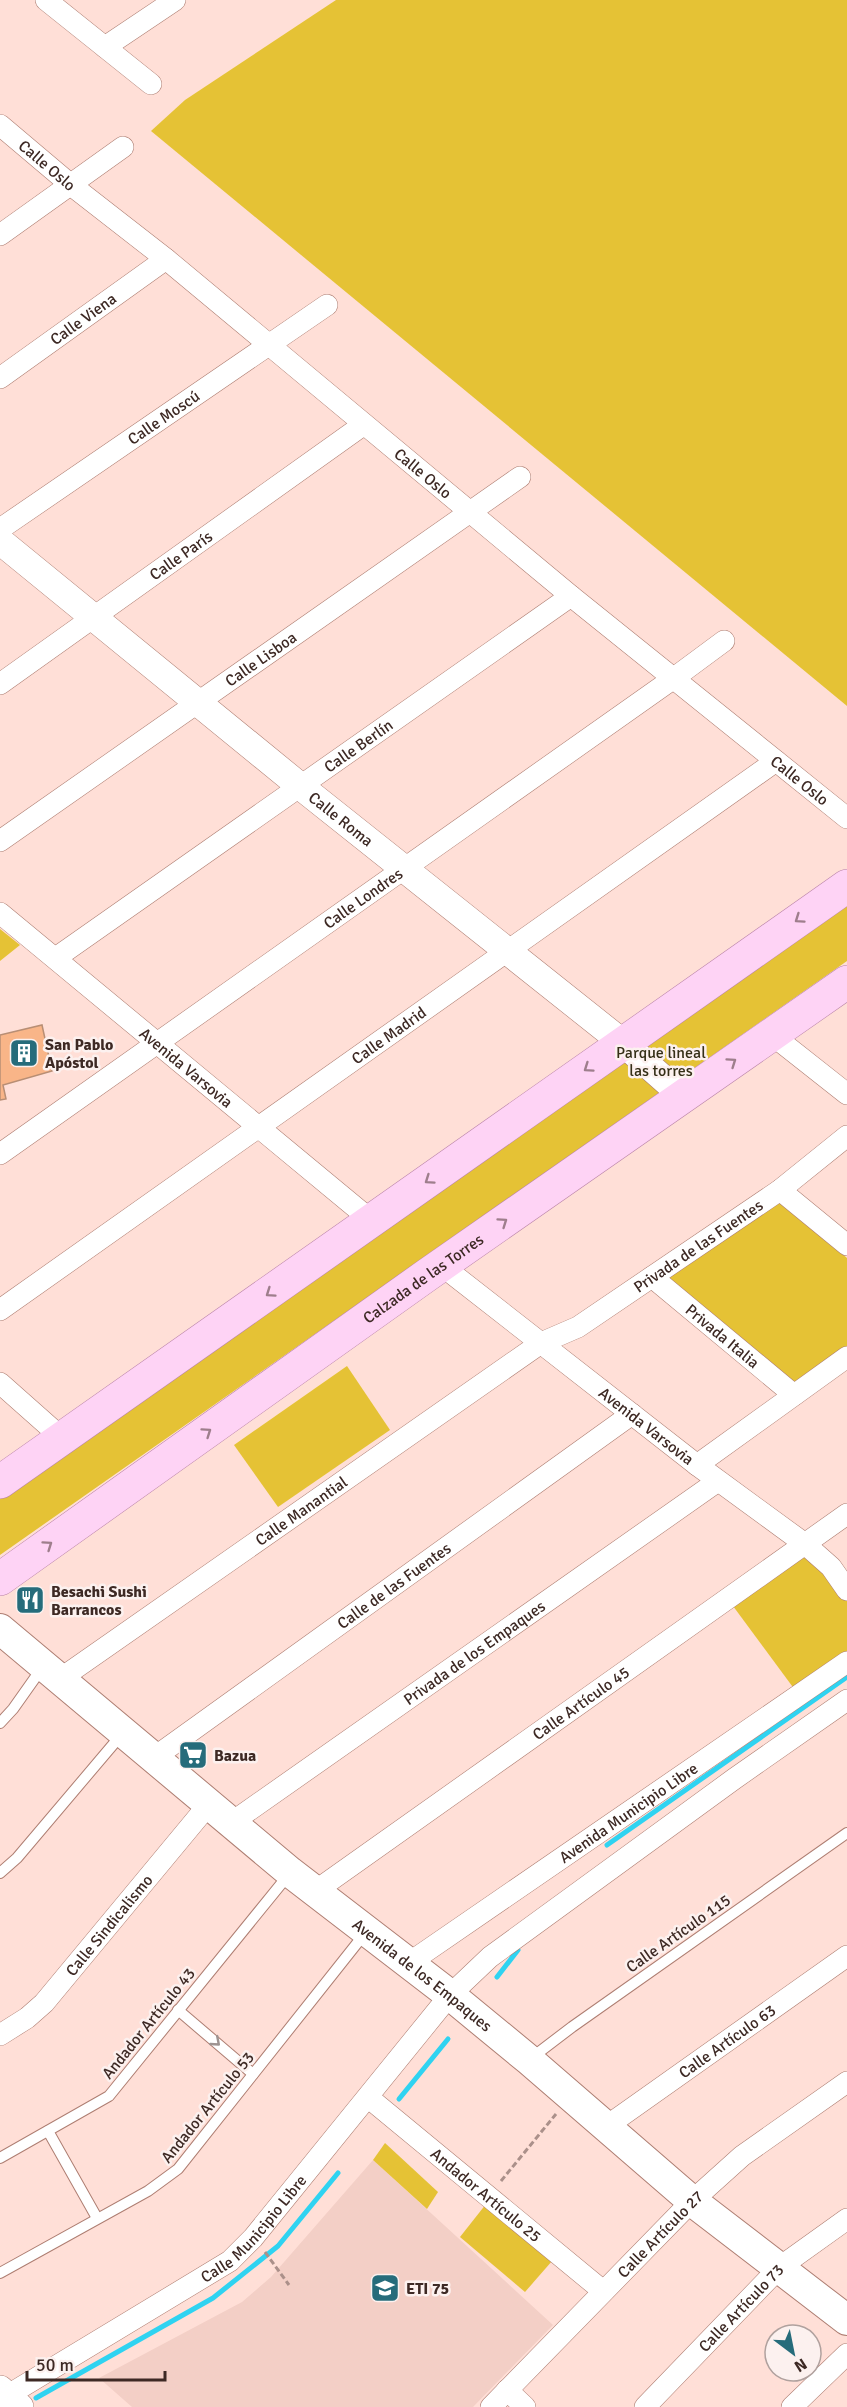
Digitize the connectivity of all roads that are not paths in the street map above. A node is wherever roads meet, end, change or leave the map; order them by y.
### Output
1 (46, 0) edge
2 (175, 0) edge
3 (105, 47) junction
4 (150, 84) dead end
5 (0, 125) edge
6 (123, 147) dead end
7 (71, 185) junction
8 (0, 235) edge
9 (166, 259) junction
10 (327, 305) dead end
11 (267, 345) junction
12 (0, 378) edge
13 (363, 425) junction
14 (520, 477) dead end
15 (470, 512) junction
16 (0, 529) edge
17 (0, 541) edge
18 (571, 596) junction
19 (94, 617) junction
20 (724, 641) dead end
21 (674, 678) junction
22 (0, 684) edge
23 (198, 703) junction
24 (776, 761) junction
25 (300, 786) junction
26 (847, 818) edge
27 (0, 841) edge
28 (402, 868) junction
29 (847, 886) edge
30 (0, 913) edge
31 (508, 952) junction
32 (57, 957) junction
33 (847, 982) edge
34 (771, 1034) junction
35 (157, 1043) junction
36 (623, 1043) junction
37 (847, 1094) edge
38 (683, 1096) junction
39 (258, 1126) junction
40 (847, 1136) edge
41 (0, 1154) edge
42 (780, 1190) junction
43 (372, 1221) junction
44 (847, 1245) edge
45 (441, 1265) junction
46 (652, 1277) junction
47 (0, 1310) edge
48 (541, 1343) junction
49 (847, 1357) edge
50 (0, 1383) edge
51 (794, 1395) junction
52 (632, 1414) junction
53 (62, 1438) junction
54 (697, 1465) junction
55 (718, 1481) junction
56 (0, 1482) edge
57 (847, 1514) edge
58 (804, 1544) junction
59 (0, 1579) edge
60 (847, 1590) edge
61 (0, 1629) edge
62 (847, 1662) edge
63 (52, 1672) junction
64 (847, 1700) edge
65 (0, 1723) edge
66 (124, 1731) junction
67 (155, 1757) junction
68 (220, 1813) junction
69 (847, 1833) edge
70 (290, 1872) junction
71 (0, 1873) edge
72 (314, 1892) junction
73 (366, 1932) junction
74 (847, 1956) edge
75 (409, 1963) junction
76 (450, 1995) junction
77 (178, 2010) junction
78 (0, 2035) edge
79 (529, 2060) junction
80 (253, 2074) junction
81 (847, 2082) edge
82 (369, 2098) junction
83 (606, 2126) junction
84 (48, 2131) junction
85 (0, 2158) edge
86 (692, 2201) junction
87 (97, 2218) junction
88 (847, 2219) edge
89 (780, 2267) junction
90 (0, 2273) edge
91 (603, 2292) junction
92 (847, 2319) edge
93 (847, 2354) edge
94 (507, 2390) junction
95 (7, 2398) edge
96 (491, 2407) edge
97 (525, 2407) edge
98 (645, 2407) edge
99 (792, 2407) edge

1 - 3 street
2 - 3 street
3 - 4 street
5 - 7 street, Calle Oslo
6 - 7 street
7 - 8 street
7 - 9 street, Calle Oslo
9 - 11 street, Calle Oslo
9 - 12 street, Calle Viena
10 - 11 street, Calle Moscú
11 - 13 street, Calle Oslo
11 - 16 street, Calle Moscú
13 - 15 street, Calle Oslo
13 - 19 street, Calle París
14 - 15 street, Calle Lisboa
15 - 18 street, Calle Oslo
15 - 23 street, Calle Lisboa
17 - 19 street, Calle Roma
18 - 21 street, Calle Oslo
18 - 25 street, Calle Berlín
19 - 22 street, Calle París
19 - 23 street, Calle Roma
20 - 21 street, Calle Londres
21 - 24 street, Calle Oslo
21 - 28 street, Calle Londres
23 - 25 street, Calle Roma
23 - 27 street, Calle Lisboa
24 - 26 street, Calle Oslo
24 - 31 street, Calle Madrid
25 - 28 street, Calle Roma
25 - 32 street, Calle Berlín
28 - 31 street, Calle Roma
28 - 35 street, Calle Londres
29 -> 36 main road
30 - 32 street, Avenida Varsovia
31 - 36 street, Calle Roma
31 - 39 street, Calle Madrid
32 - 35 street, Avenida Varsovia
33 - 34 main road, Calzada de las Torres
34 - 37 street
38 -> 34 main road, Calzada de las Torres
35 - 39 street, Avenida Varsovia
35 - 41 street, Calle Londres
36 - 38 street, Calle Roma
36 -> 43 main road
45 -> 38 main road, Calzada de las Torres
39 - 43 street, Avenida Varsovia
39 - 47 street, Calle Madrid
40 - 42 street, Privada de las Fuentes
42 - 44 street
42 - 46 street, Privada de las Fuentes
43 -> 53 main road
45 - 48 street, Avenida Varsovia
59 -> 45 main road, Calzada de las Torres
46 - 48 street, Privada de las Fuentes
46 - 51 street, Privada Italia
48 - 52 street, Avenida Varsovia
48 - 63 street, Calle Manantial
49 - 51 street
50 - 53 street
51 - 54 street
52 - 54 street, Avenida Varsovia
52 - 67 street, Calle de las Fuentes
53 - 56 main road
54 - 55 street, Avenida Varsovia
55 - 58 street, Avenida Varsovia
55 - 68 street, Privada de los Empaques
57 - 58 street, Calle Artículo 45
58 - 60 street, Avenida Varsovia
58 - 72 street, Calle Artículo 45
61 - 63 main road, Avenida de los Empaques
62 - 75 street, Avenida Municipio Libre
63 - 65 lane
63 - 66 main road, Avenida de los Empaques
64 - 76 street, Avenida Municipio Libre
66 - 67 main road, Avenida de los Empaques
66 - 71 lane
67 - 68 main road, Avenida de los Empaques
68 - 70 main road, Avenida de los Empaques
68 - 78 street, Calle Sindicalismo
69 - 79 lane, Calle Artículo 115
70 - 72 main road, Avenida de los Empaques
70 - 77 lane, Andador Artículo 43
72 - 73 main road, Avenida de los Empaques
73 - 75 main road, Avenida de los Empaques
73 - 80 lane, Andador Artículo 53
74 - 83 street, Calle Artículo 63
75 - 76 main road, Avenida de los Empaques
76 - 79 main road, Avenida de los Empaques
76 - 82 street, Calle Municipio Libre
77 -> 80 lane
77 - 84 lane, Andador Artículo 43
79 - 83 main road, Avenida de los Empaques
80 - 87 lane, Andador Artículo 53
81 - 86 street, Calle Artículo 27
82 - 91 street, Andador Artículo 25
82 - 95 street, Calle Municipio Libre
83 - 86 main road, Avenida de los Empaques
84 - 85 lane, Andador Artículo 43
84 - 87 lane
86 - 89 main road, Avenida de los Empaques
86 - 91 street, Calle Artículo 27
87 - 90 lane, Andador Artículo 53
88 - 89 street, Calle Artículo 73
89 - 92 main road, Avenida de los Empaques
89 - 98 street, Calle Artículo 73
91 - 94 street, Calle Artículo 27
93 - 99 street
94 - 96 street, Calle Artículo 27
94 - 97 street

